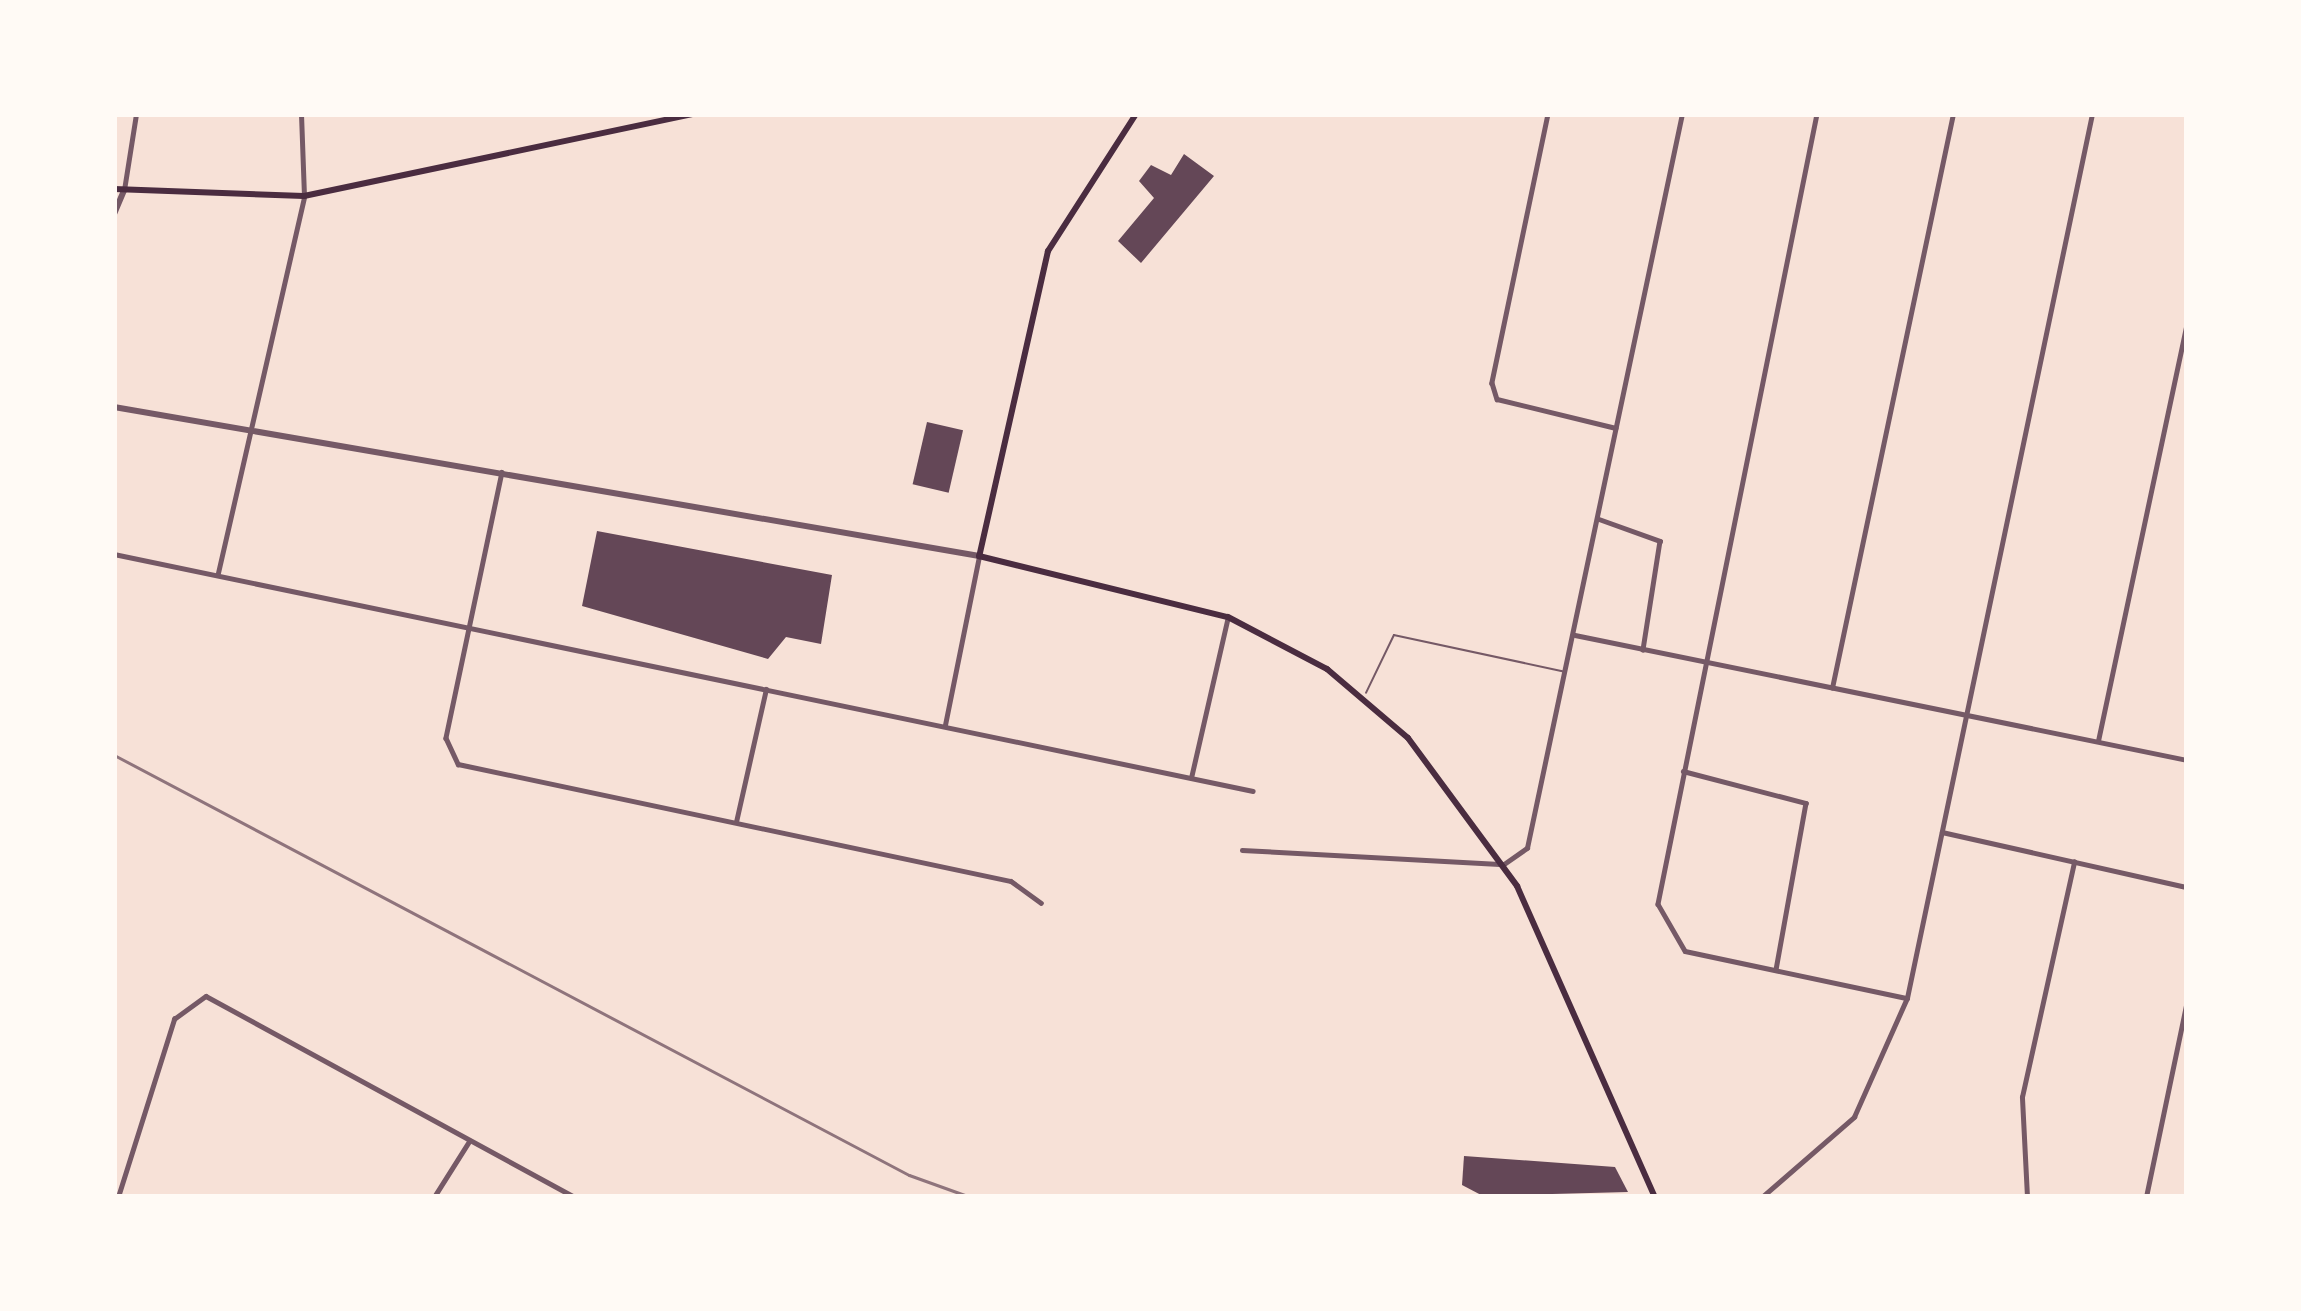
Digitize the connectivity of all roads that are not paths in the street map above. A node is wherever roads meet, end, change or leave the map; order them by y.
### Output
1 (136, 114) edge
2 (301, 114) edge
3 (693, 114) edge
4 (1136, 114) edge
5 (1548, 114) edge
6 (1682, 114) edge
7 (1817, 114) edge
8 (1953, 114) edge
9 (2092, 114) edge
10 (119, 189) edge
11 (304, 196) junction
12 (114, 214) edge
13 (2187, 321) edge
14 (114, 407) edge
15 (1618, 428) junction
16 (249, 429) junction
17 (502, 472) junction
18 (1599, 519) junction
19 (114, 554) edge
20 (979, 556) junction
21 (217, 575) junction
22 (1228, 617) junction
23 (470, 626) junction
24 (1575, 635) junction
25 (1642, 650) junction
26 (1704, 663) junction
27 (1567, 672) junction
28 (1832, 688) junction
29 (766, 689) junction
30 (1364, 696) junction
31 (1966, 714) junction
32 (945, 725) junction
33 (2098, 741) junction
34 (2187, 760) edge
35 (1683, 771) junction
36 (1191, 778) junction
37 (1253, 791) dead end
38 (736, 822) junction
39 (1942, 832) junction
40 (1242, 850) dead end
41 (2074, 862) junction
42 (1504, 864) junction
43 (2187, 887) edge
44 (1041, 903) dead end
45 (1776, 969) junction
46 (1907, 998) junction
47 (2187, 1000) edge
48 (468, 1142) junction
49 (118, 1197) edge
50 (434, 1197) edge
51 (575, 1197) edge
52 (1655, 1197) edge
53 (1762, 1197) edge
54 (2027, 1197) edge
55 (2146, 1197) edge

1 - 10 street
2 - 11 street
3 - 11 main road
4 - 20 main road
5 - 15 street
6 - 15 street
7 - 26 street
8 - 28 street
9 - 31 street
10 - 11 main road
10 - 12 street
11 - 16 street
13 - 33 street
14 - 16 street
15 - 18 street
16 - 17 street
16 - 21 street
17 - 20 street
17 - 23 street
18 - 24 street
18 - 25 street
19 - 21 street
20 - 22 main road
20 - 32 street
21 - 23 street
22 - 30 main road
22 - 36 street
23 - 29 street
23 - 38 street
24 - 25 street
24 - 27 street
25 - 26 street
26 - 28 street
26 - 35 street
27 - 30 lane
27 - 42 street
28 - 31 street
29 - 32 street
29 - 38 street
30 - 42 main road
31 - 33 street
31 - 39 street
32 - 36 street
33 - 34 street
35 - 45 street
35 - 45 street
36 - 37 street
38 - 44 street
39 - 41 street
39 - 46 street
40 - 42 street
41 - 43 street
41 - 54 street
42 - 52 main road
45 - 46 street
46 - 53 street
47 - 55 street
48 - 49 street
48 - 50 street
48 - 51 street

